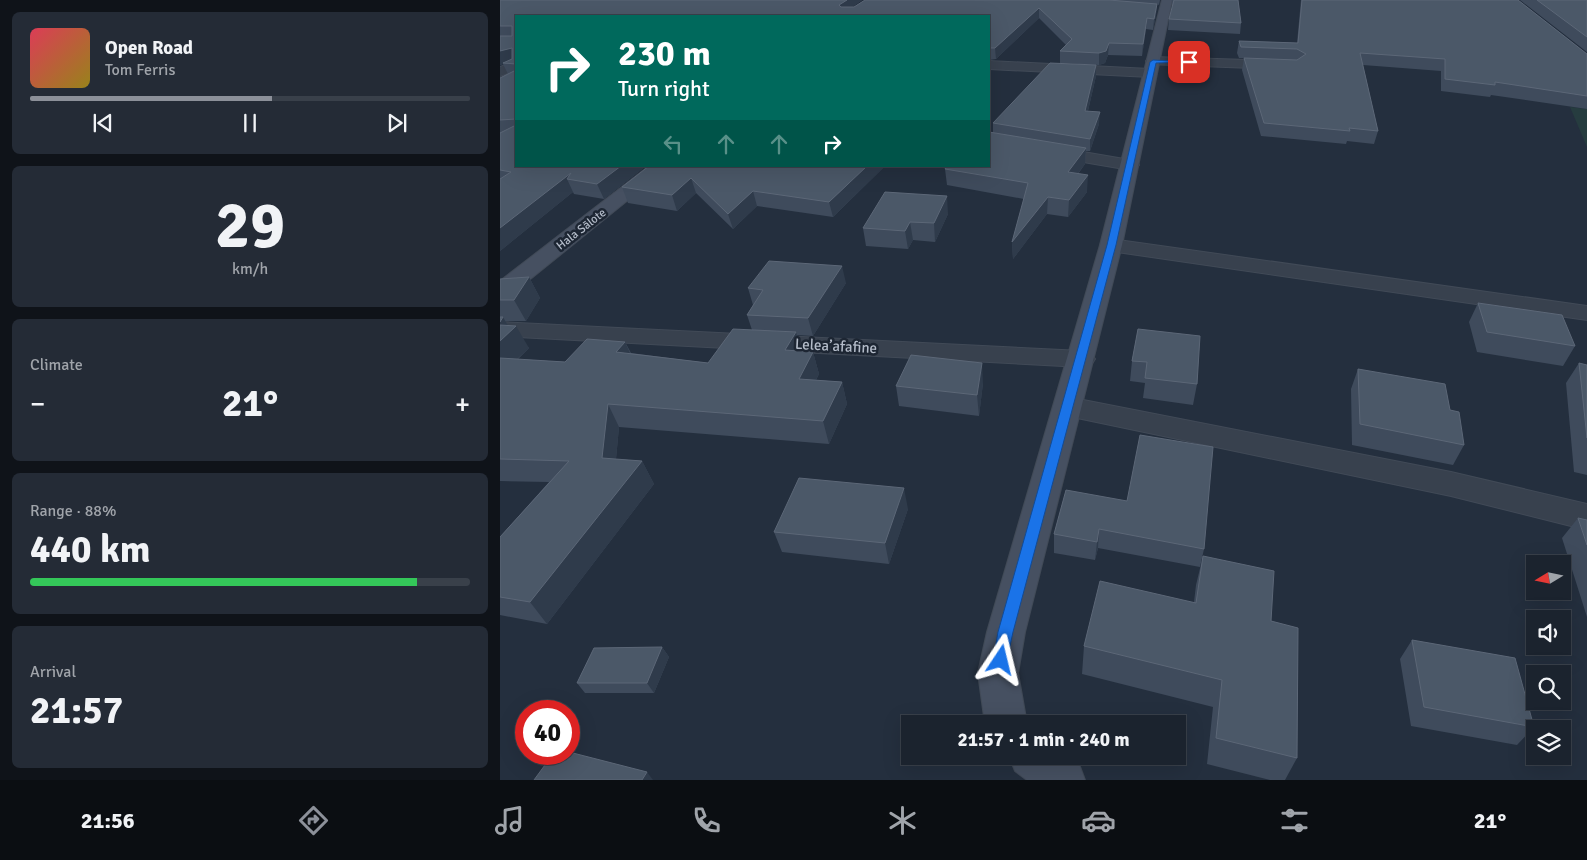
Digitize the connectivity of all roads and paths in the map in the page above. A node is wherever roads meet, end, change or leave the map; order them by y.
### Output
1 (1162, 6) edge
2 (515, 64) edge
3 (990, 65) edge
4 (1295, 66) edge
5 (1151, 67) junction
6 (500, 72) edge
7 (990, 141) edge
8 (1130, 165) junction
9 (660, 167) edge
10 (1111, 245) junction
11 (500, 292) edge
12 (1587, 313) edge
13 (500, 329) edge
14 (1082, 359) junction
15 (1068, 407) junction
16 (1587, 517) edge
17 (1005, 715) edge
18 (1042, 765) edge
19 (1063, 780) edge

1 - 5 street
2 - 6 street
3 - 5 street
4 - 5 street
5 - 8 street
7 - 8 street
8 - 10 street
9 - 11 street, Hala Sālote
10 - 12 street
10 - 14 street
13 - 14 street, Lelea’afafine
14 - 15 street
15 - 16 street
15 - 17 street
18 - 19 street

